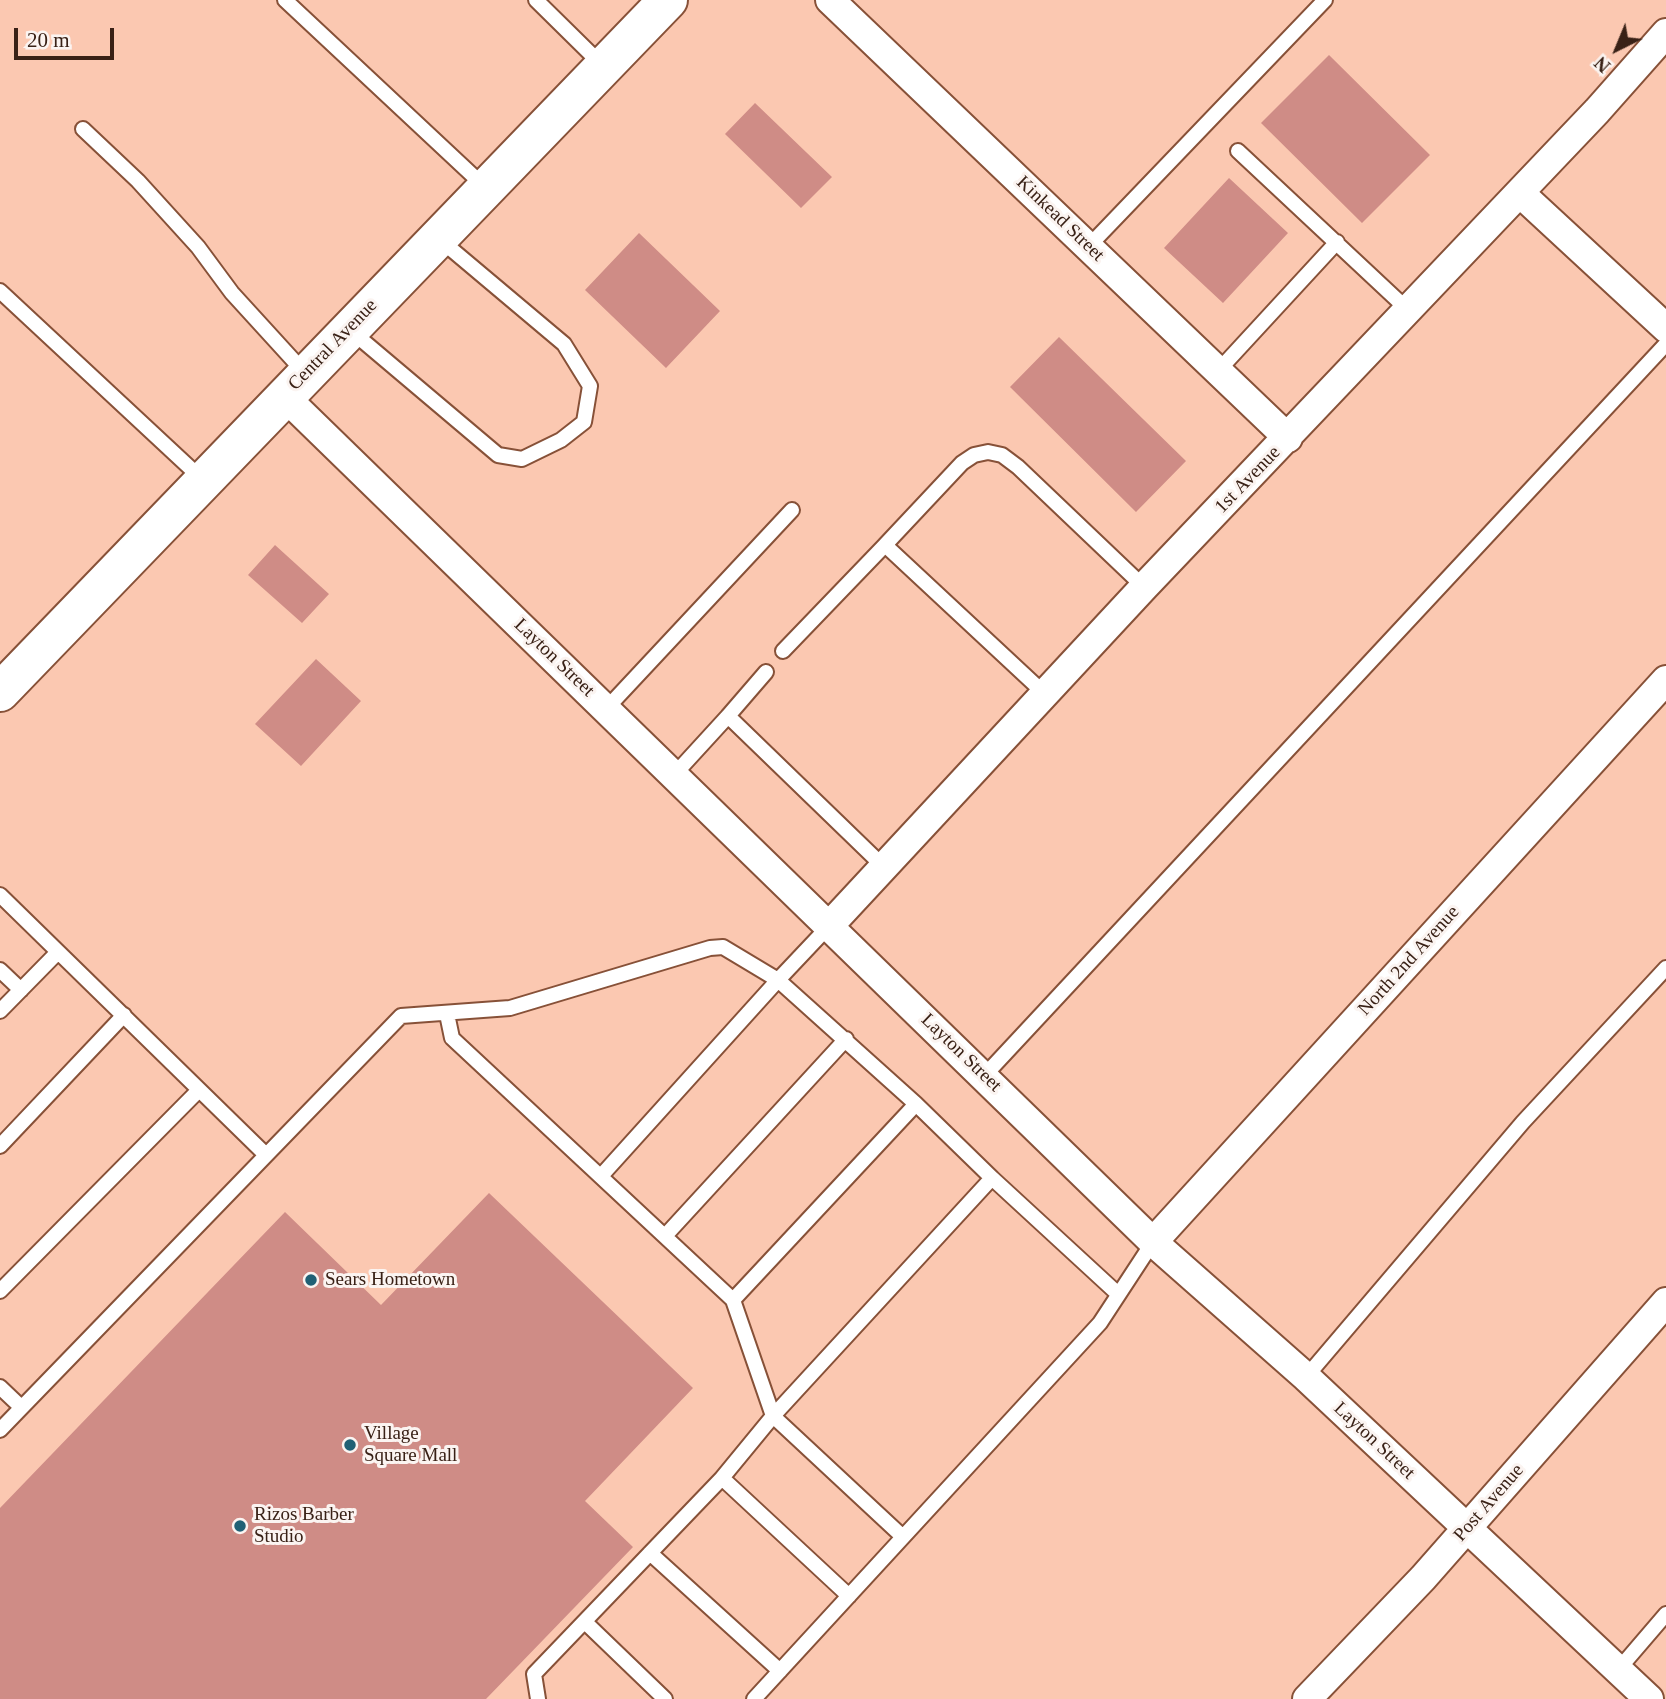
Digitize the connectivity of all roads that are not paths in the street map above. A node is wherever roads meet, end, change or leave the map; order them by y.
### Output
1 (285, 0) edge
2 (536, 0) edge
3 (668, 0) edge
4 (830, 0) edge
5 (1325, 0) edge
6 (1666, 33) edge
7 (604, 66) junction
8 (83, 129) dead end
9 (1238, 151) dead end
10 (486, 188) junction
11 (1520, 193) junction
12 (438, 237) junction
13 (1337, 242) junction
14 (1089, 246) junction
15 (0, 290) edge
16 (1408, 310) junction
17 (1666, 328) edge
18 (349, 329) junction
19 (1666, 344) edge
20 (1218, 371) junction
21 (295, 385) junction
22 (1288, 438) junction
23 (203, 480) junction
24 (792, 510) dead end
25 (885, 545) junction
26 (1144, 587) junction
27 (783, 651) dead end
28 (765, 672) dead end
29 (1666, 680) edge
30 (0, 692) edge
31 (1045, 694) junction
32 (606, 709) junction
33 (728, 716) junction
34 (674, 775) junction
35 (884, 867) junction
36 (0, 895) edge
37 (829, 926) junction
38 (58, 952) junction
39 (1666, 968) edge
40 (0, 970) edge
41 (778, 980) junction
42 (21, 990) junction
43 (0, 1011) edge
44 (447, 1014) junction
45 (124, 1015) junction
46 (846, 1039) junction
47 (985, 1075) junction
48 (199, 1090) junction
49 (916, 1104) junction
50 (0, 1146) edge
51 (266, 1155) junction
52 (601, 1176) junction
53 (992, 1178) junction
54 (665, 1236) junction
55 (1153, 1242) junction
56 (0, 1291) edge
57 (1118, 1294) junction
58 (733, 1300) junction
59 (1666, 1302) edge
60 (1306, 1377) junction
61 (0, 1387) edge
62 (21, 1407) junction
63 (773, 1416) junction
64 (0, 1430) edge
65 (722, 1478) junction
66 (1467, 1528) junction
67 (903, 1537) junction
68 (650, 1553) junction
69 (849, 1596) junction
70 (1666, 1614) edge
71 (585, 1622) junction
72 (1618, 1670) junction
73 (780, 1671) junction
74 (1320, 1695) edge
75 (538, 1699) edge
76 (664, 1699) edge
77 (754, 1699) edge
78 (1649, 1699) edge

1 - 10 lane
2 - 7 lane
3 - 7 street, Central Avenue
4 - 14 street, Kinkead Street
5 - 14 lane
6 - 11 street, 1st Avenue
7 - 10 street, Central Avenue
8 - 21 lane
9 - 13 lane
10 - 12 street, Central Avenue
11 - 16 street, 1st Avenue
11 - 17 street
12 - 18 street, Central Avenue
12 - 18 lane
13 - 16 lane
13 - 20 lane
14 - 20 street, Kinkead Street
15 - 23 lane
16 - 22 street, 1st Avenue
18 - 21 street, Central Avenue
19 - 47 lane
20 - 22 street, Kinkead Street
21 - 23 street, Central Avenue
21 - 32 street, Layton Street
22 - 26 street, 1st Avenue
23 - 30 street, Central Avenue
24 - 32 lane
25 - 26 lane
25 - 27 lane
25 - 31 lane
26 - 31 street, 1st Avenue
28 - 33 lane
29 - 55 street, North 2nd Avenue
31 - 35 street, 1st Avenue
32 - 34 street, Layton Street
33 - 34 lane
33 - 35 lane
34 - 37 street, Layton Street
35 - 37 street, 1st Avenue
36 - 38 lane
37 - 41 lane
37 - 47 street, Layton Street
38 - 42 lane
38 - 45 lane
39 - 60 lane
40 - 42 lane
41 - 44 lane
41 - 46 lane
41 - 52 lane
42 - 43 lane
44 - 51 lane
44 - 52 lane
45 - 48 lane
45 - 50 lane
46 - 49 lane
46 - 54 lane
47 - 55 street, Layton Street
48 - 51 lane
48 - 56 lane
49 - 53 lane
49 - 58 lane
51 - 62 lane
52 - 54 lane
53 - 57 lane
53 - 63 lane
54 - 58 lane
55 - 57 lane
55 - 60 street, Layton Street
57 - 67 lane
58 - 63 lane
59 - 66 street, Post Avenue
60 - 66 street, Layton Street
61 - 62 lane
62 - 64 lane
63 - 65 lane
63 - 67 lane
65 - 68 lane
65 - 69 lane
66 - 72 street, Layton Street
66 - 74 street, Post Avenue
67 - 69 lane
68 - 71 lane
68 - 73 lane
69 - 73 lane
70 - 72 lane
71 - 75 lane
71 - 76 lane
72 - 78 street, Layton Street
73 - 77 lane

